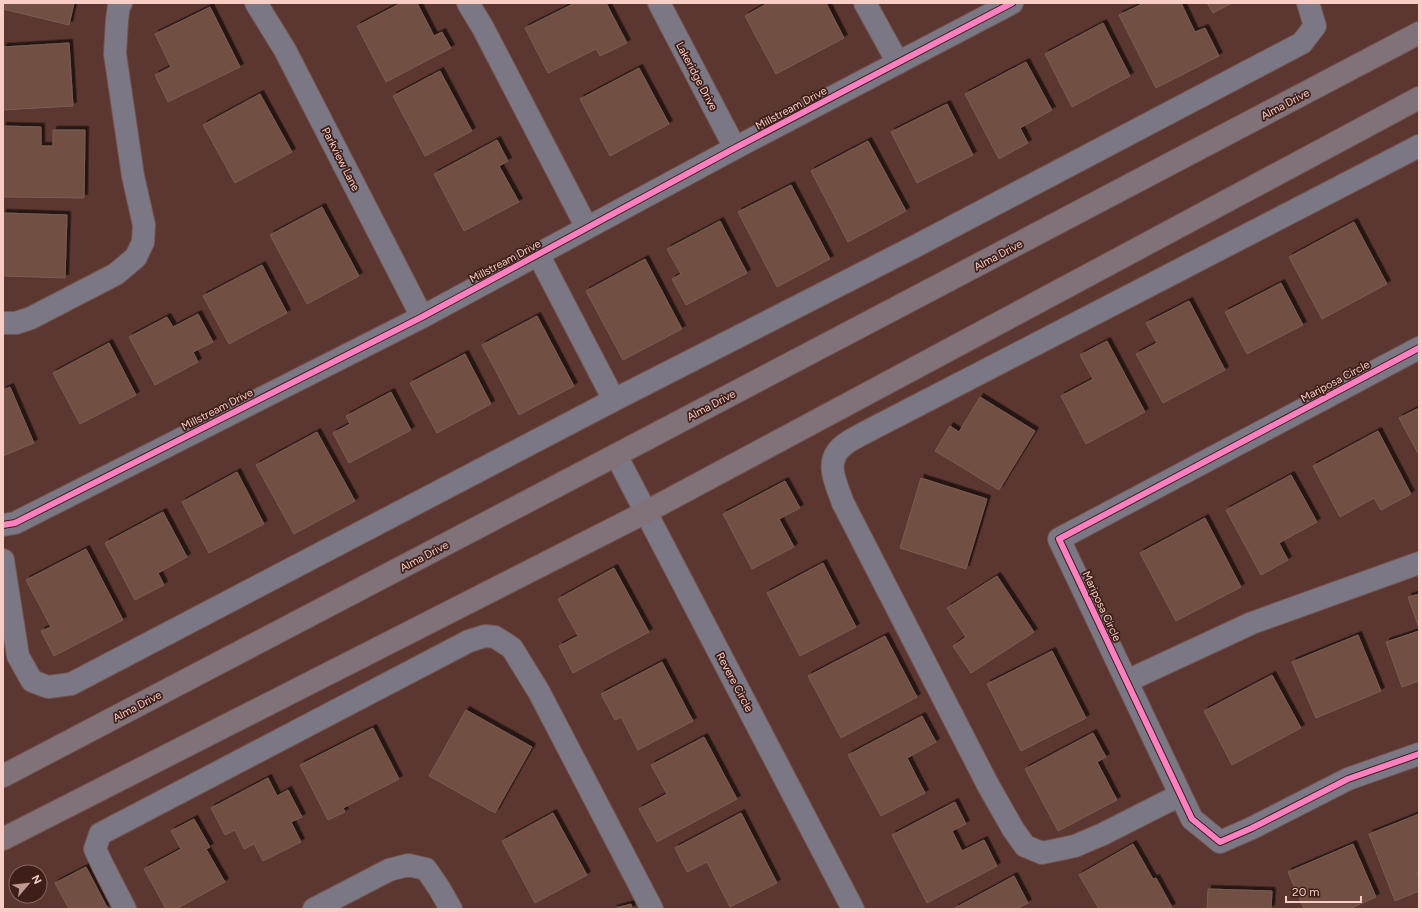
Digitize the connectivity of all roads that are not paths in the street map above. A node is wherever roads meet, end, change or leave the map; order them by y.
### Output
1 (122, 3) edge
2 (256, 3) edge
3 (468, 3) edge
4 (659, 3) edge
5 (865, 3) edge
6 (1012, 3) edge
7 (1308, 3) edge
8 (1419, 34) edge
9 (898, 63) junction
10 (1419, 98) edge
11 (1419, 146) edge
12 (735, 148) junction
13 (587, 228) junction
14 (538, 254) junction
15 (422, 317) junction
16 (3, 323) edge
17 (1419, 348) edge
18 (614, 400) junction
19 (616, 456) junction
20 (646, 512) junction
21 (3, 525) edge
22 (3, 560) edge
23 (1419, 563) edge
24 (1127, 681) junction
25 (1419, 754) edge
26 (3, 776) edge
27 (1180, 795) junction
28 (3, 839) edge
29 (125, 909) edge
30 (314, 909) edge
31 (451, 909) edge
32 (652, 909) edge
33 (853, 909) edge

1 - 16 street
2 - 15 street, Parkview Lane
3 - 13 street
4 - 12 street, Lakeridge Drive
5 - 9 street
6 - 9 street, Millstream Drive
7 - 18 street
8 - 19 main road, Alma Drive
9 - 12 street, Millstream Drive
10 - 20 main road
11 - 27 street
12 - 13 street, Millstream Drive
13 - 14 street, Millstream Drive
14 - 15 street, Millstream Drive
14 - 18 street
15 - 21 street, Millstream Drive
17 - 24 street, Mariposa Circle
18 - 22 street
19 - 20 street, Revere Circle
19 - 26 main road, Alma Drive
20 - 28 main road
20 - 33 street, Revere Circle
23 - 24 street
24 - 27 street, Mariposa Circle
25 - 27 street, Mariposa Circle
29 - 32 street
30 - 31 street

